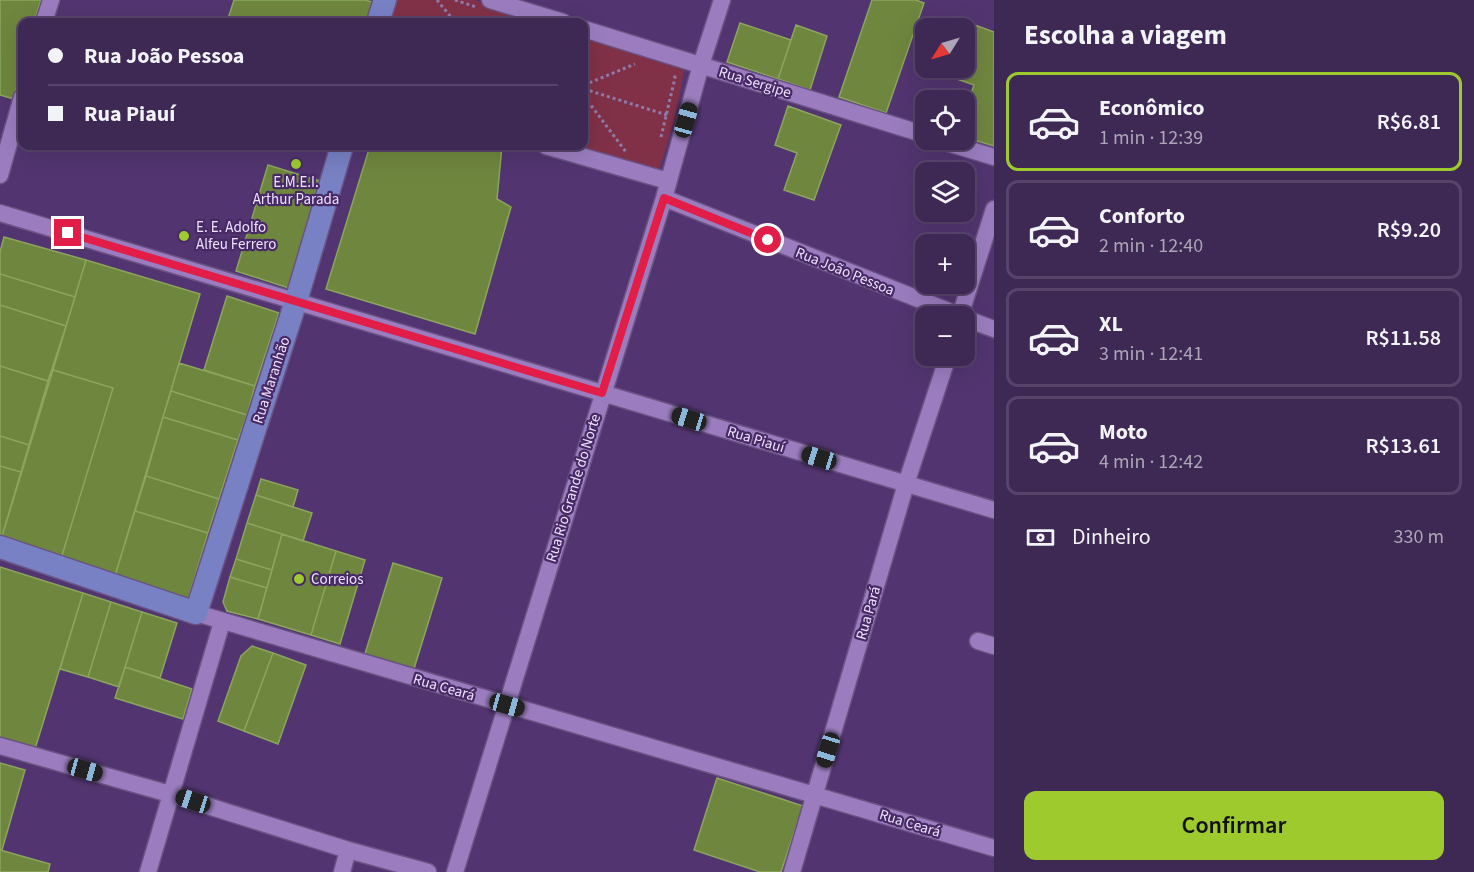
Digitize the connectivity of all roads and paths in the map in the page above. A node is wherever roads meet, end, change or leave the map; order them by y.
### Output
1 (51, 0) edge
2 (385, 0) edge
3 (437, 0) edge
4 (490, 0) edge
5 (722, 0) edge
6 (45, 18) edge
7 (379, 18) edge
8 (452, 18) edge
9 (550, 18) edge
10 (588, 30) edge
11 (644, 60) dead end
12 (701, 65) junction
13 (672, 69) dead end
14 (588, 83) edge
15 (588, 90) edge
16 (588, 101) edge
17 (18, 111) edge
18 (667, 115) junction
19 (686, 120) junction
20 (915, 132) edge
21 (659, 146) dead end
22 (341, 150) edge
23 (560, 150) edge
24 (971, 150) edge
25 (617, 151) dead end
26 (994, 157) edge
27 (0, 175) edge
28 (668, 181) junction
29 (664, 198) junction
30 (994, 209) edge
31 (0, 213) edge
32 (296, 301) junction
33 (934, 306) edge
34 (964, 306) edge
35 (975, 322) edge
36 (994, 329) edge
37 (945, 366) edge
38 (602, 393) junction
39 (906, 484) junction
40 (994, 510) edge
41 (0, 547) edge
42 (196, 614) junction
43 (222, 622) junction
44 (507, 705) junction
45 (0, 746) edge
46 (170, 794) junction
47 (815, 795) junction
48 (994, 848) edge
49 (348, 850) junction
50 (148, 872) edge
51 (342, 872) edge
52 (428, 872) edge
53 (454, 872) edge
54 (792, 872) edge

1 - 6 street
2 - 7 main road
3 - 8 path
4 - 9 street
5 - 12 street, Rua Rio Grande do Norte
10 - 12 street, Rua Sergipe
11 - 14 path
12 - 19 street, Rua Rio Grande do Norte
12 - 20 street, Rua Sergipe
13 - 18 path
15 - 18 path
16 - 25 path
17 - 27 street
18 - 19 path
18 - 21 path
19 - 28 street, Rua Rio Grande do Norte
22 - 32 main road, Rua Maranhão
23 - 28 street
24 - 26 street
28 - 29 street, Rua Rio Grande do Norte
29 - 33 street, Rua João Pessoa
29 - 38 street, Rua Rio Grande do Norte
30 - 34 street
31 - 32 street, Rua Piauí
32 - 38 street, Rua Piauí
32 - 42 main road, Rua Maranhão
35 - 36 street, Rua João Pessoa
37 - 39 street, Rua Pará
38 - 39 street, Rua Piauí
38 - 44 street, Rua Rio Grande do Norte
39 - 40 street, Rua Piauí
39 - 47 street, Rua Pará
41 - 42 main road, Rua Ceará
42 - 43 street, Rua Ceará
43 - 44 street, Rua Ceará
43 - 46 street
44 - 47 street, Rua Ceará
44 - 53 street, Rua Rio Grande do Norte
45 - 46 street
46 - 49 street
46 - 50 street
47 - 48 street, Rua Ceará
47 - 54 street, Rua Pará
49 - 51 street
49 - 52 street

